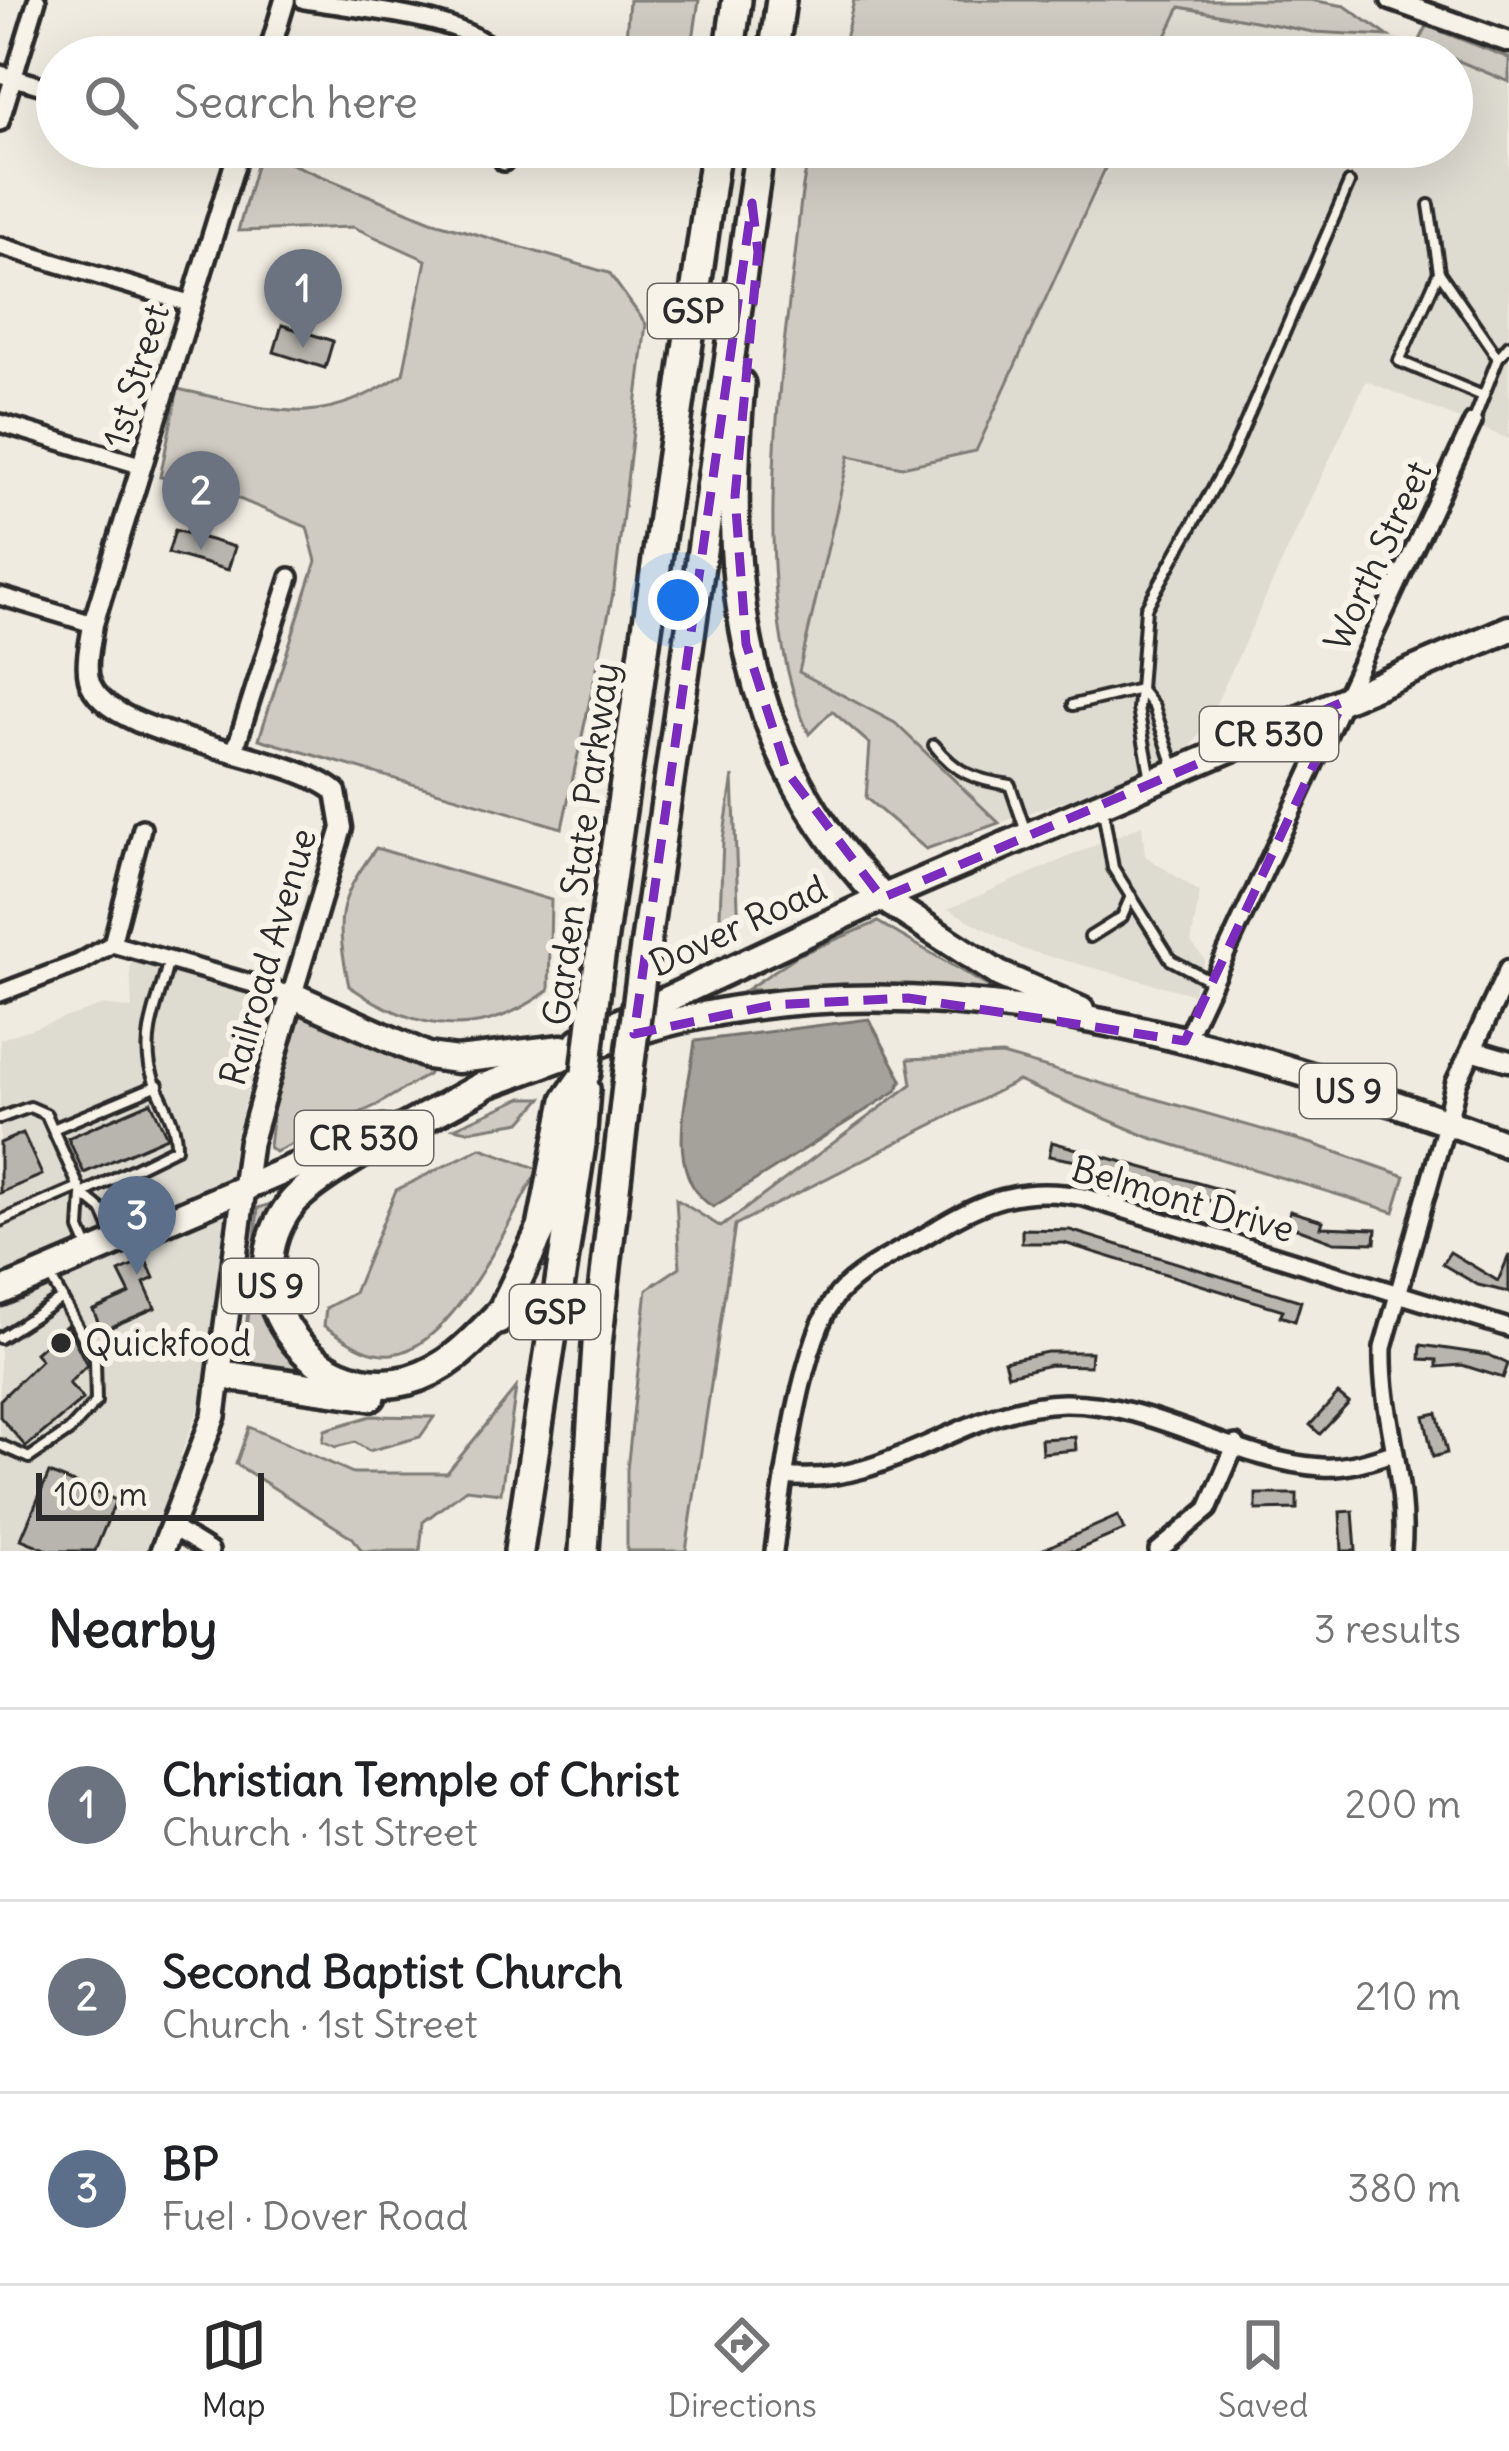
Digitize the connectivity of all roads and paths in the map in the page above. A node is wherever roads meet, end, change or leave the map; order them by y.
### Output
1 (37, 0) edge
2 (285, 0) edge
3 (304, 0) edge
4 (737, 0) edge
5 (781, 0) edge
6 (1391, 0) edge
7 (274, 36) edge
8 (478, 36) edge
9 (732, 36) edge
10 (776, 36) edge
11 (1509, 42) edge
12 (7, 76) edge
13 (36, 84) edge
14 (0, 122) edge
15 (234, 168) edge
16 (713, 168) edge
17 (757, 168) edge
18 (1349, 183) dead end
19 (752, 203) junction
20 (1429, 205) dead end
21 (0, 246) edge
22 (1439, 272) junction
23 (192, 304) junction
24 (1509, 345) edge
25 (1498, 358) junction
26 (1483, 396) junction
27 (1473, 422) joint
28 (0, 423) edge
29 (142, 466) junction
30 (290, 577) dead end
31 (0, 596) edge
32 (93, 624) junction
33 (1509, 629) edge
34 (1140, 689) junction
35 (1342, 702) junction
36 (1073, 705) dead end
37 (934, 745) dead end
38 (235, 750) junction
39 (1177, 773) junction
40 (1152, 783) junction
41 (1102, 805) junction
42 (142, 828) dead end
43 (1027, 836) junction
44 (1131, 894) junction
45 (882, 898) junction
46 (1090, 937) dead end
47 (112, 944) junction
48 (169, 962) junction
49 (1509, 970) edge
50 (1213, 981) junction
51 (0, 993) edge
52 (292, 995) junction
53 (1111, 1023) junction
54 (1185, 1041) junction
55 (562, 1048) junction
56 (1472, 1050) junction
57 (1509, 1061) edge
58 (586, 1073) junction
59 (158, 1084) junction
60 (481, 1088) junction
61 (0, 1118) edge
62 (1447, 1121) junction
63 (53, 1129) junction
64 (1509, 1145) edge
65 (246, 1188) junction
66 (80, 1190) junction
67 (0, 1220) edge
68 (116, 1242) junction
69 (90, 1255) junction
70 (49, 1272) junction
71 (0, 1292) edge
72 (1397, 1293) junction
73 (62, 1298) junction
74 (504, 1309) junction
75 (1509, 1328) edge
76 (0, 1338) edge
77 (223, 1375) junction
78 (1236, 1444) junction
79 (0, 1445) edge
80 (1393, 1453) junction
81 (784, 1476) junction
82 (173, 1528) junction
83 (162, 1551) edge
84 (210, 1551) edge
85 (519, 1551) edge
86 (584, 1551) edge
87 (774, 1551) edge
88 (1158, 1551) edge
89 (1402, 1551) edge

1 - 12 street
2 - 7 street
3 - 8 street
4 - 9 highway
5 - 10 highway
6 - 11 street
12 - 13 street
12 - 14 street
15 - 23 street, 1st Street
16 - 58 highway, Garden State Parkway / GSP, bridge
17 - 19 highway, GSP
18 - 34 lane
19 - 45 highway, US 9
19 - 86 highway, GSP, bridge
20 - 22 lane
21 - 23 street
22 - 25 lane
22 - 26 lane
23 - 29 street, 1st Street
24 - 25 lane
25 - 26 lane
26 - 27 lane
27 - 35 street, Worth Street
28 - 29 street
29 - 32 street, 1st Street
30 - 38 street
31 - 32 street
32 - 38 street, Railroad Avenue
33 - 35 main road, Dover Road / CR 530
34 - 36 lane
34 - 39 lane
34 - 40 lane
35 - 39 main road, Dover Road / CR 530
35 - 50 street, Worth Street
37 - 43 lane
38 - 52 street, Railroad Avenue
39 - 40 main road, Dover Road / CR 530
40 - 41 main road, Dover Road / CR 530
41 - 43 main road, Dover Road / CR 530
41 - 44 lane
42 - 47 street
43 - 45 main road, Dover Road / CR 530
44 - 46 lane
44 - 50 lane
45 - 53 main road, US 9
45 - 55 main road, Dover Road / CR 530
47 - 48 street
47 - 51 street
48 - 52 street
48 - 59 lane
49 - 56 street
50 - 54 street, Worth Street
52 - 55 main road
52 - 65 main road, Railroad Avenue
53 - 54 main road, US 9
53 - 60 main road, US 9
54 - 62 main road, US 9
55 - 60 main road, Dover Road / CR 530
56 - 57 street
56 - 62 street
58 - 74 highway, US 9
58 - 85 highway, Garden State Parkway / GSP
59 - 63 lane
59 - 66 lane
60 - 65 main road, Dover Road / CR 530
60 - 74 highway, US 9
61 - 63 lane
62 - 64 main road, US 9
62 - 72 street
63 - 66 lane
65 - 68 main road, Dover Road / CR 530
65 - 77 main road, Railroad Avenue
66 - 67 lane
66 - 68 lane
66 - 69 lane
68 - 69 main road, Dover Road / CR 530
69 - 70 main road, Dover Road / CR 530
70 - 71 main road, Dover Road / CR 530
70 - 73 lane
72 - 75 street, Belmont Drive
72 - 80 street
72 - 81 street, Belmont Drive
73 - 76 lane
73 - 79 lane
74 - 77 highway
77 - 82 main road, Railroad Avenue
78 - 80 street
78 - 81 street
78 - 88 street
80 - 89 street
81 - 87 street, Belmont Drive
82 - 83 main road, Railroad Avenue
82 - 84 street

